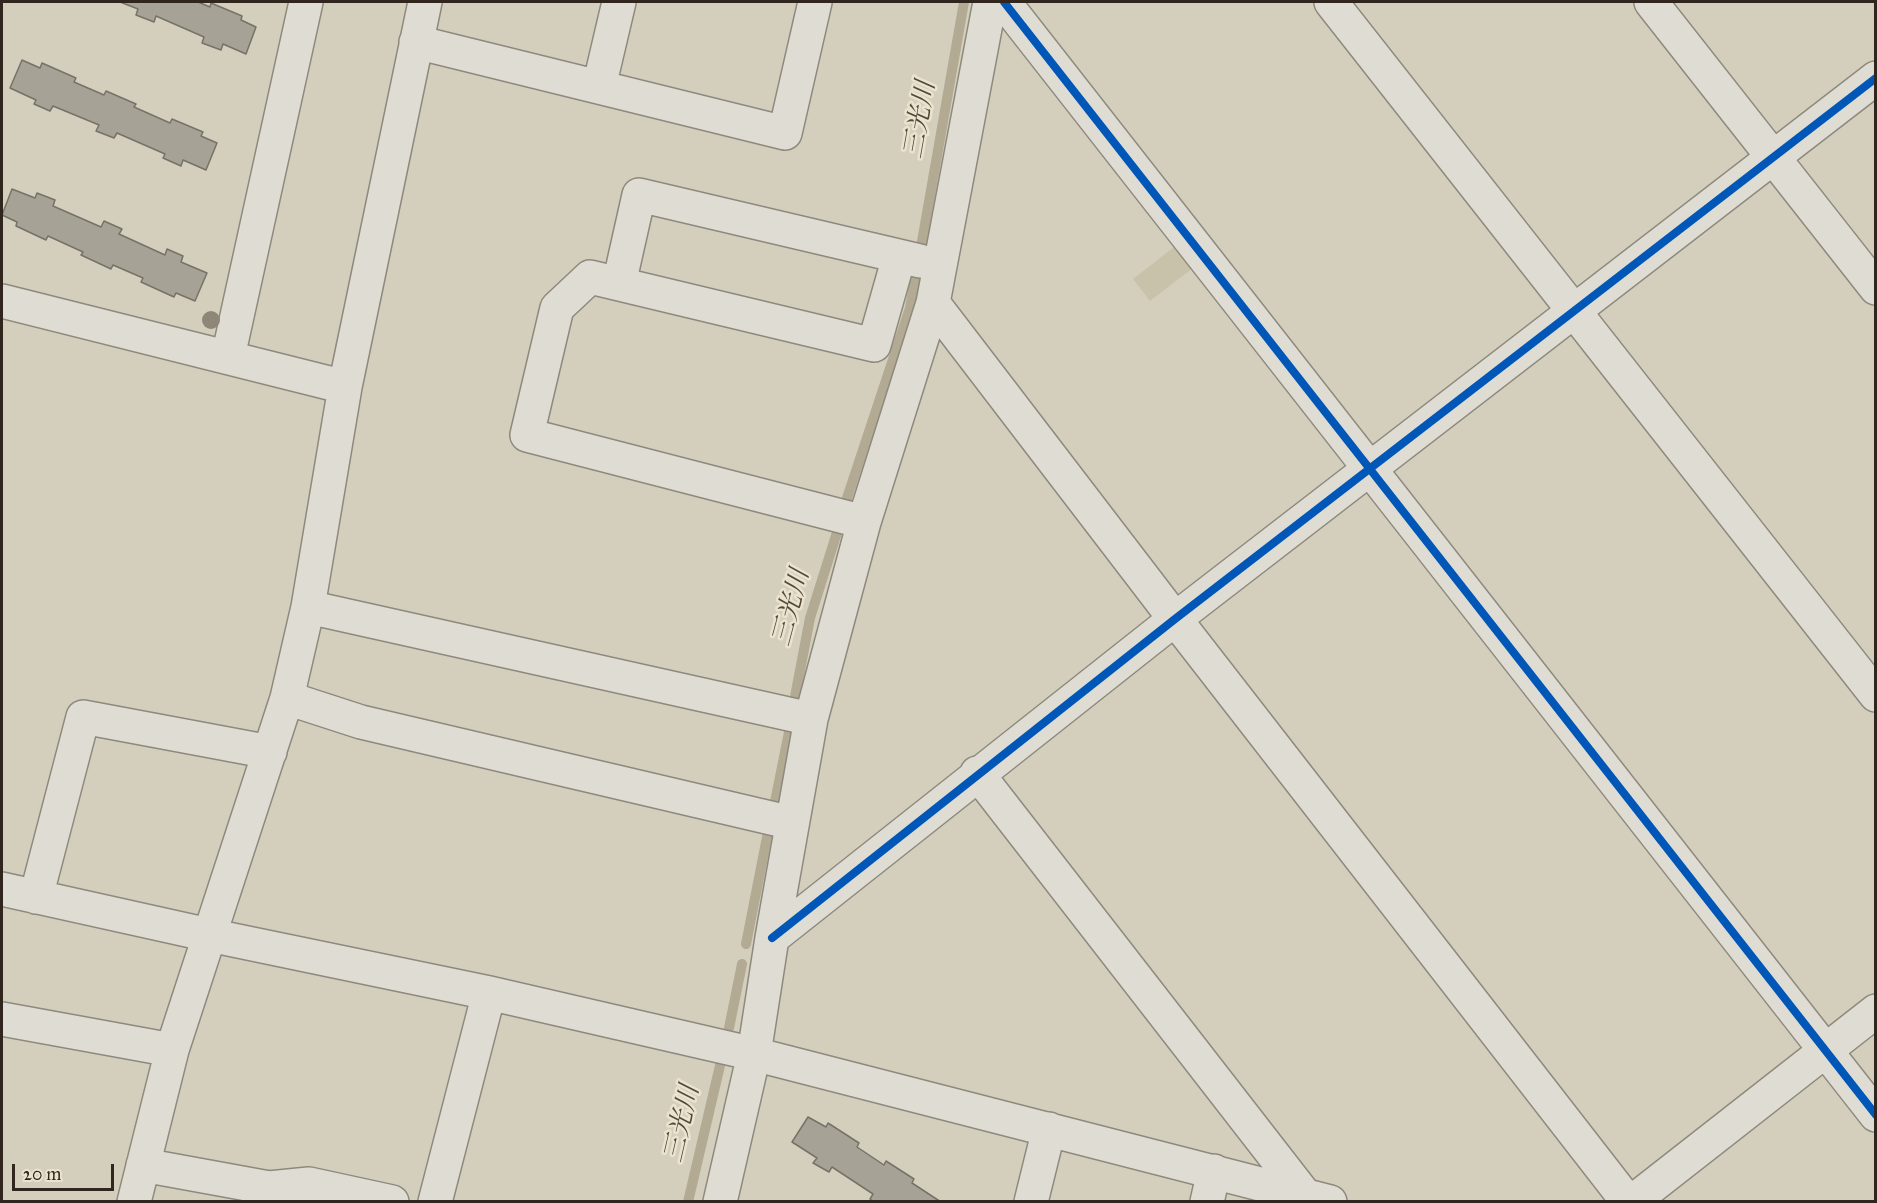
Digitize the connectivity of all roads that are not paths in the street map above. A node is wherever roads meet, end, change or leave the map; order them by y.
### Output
1 (306, 2) edge
2 (425, 2) edge
3 (619, 2) edge
4 (815, 2) edge
5 (990, 2) edge
6 (1005, 2) edge
7 (1331, 2) edge
8 (1651, 2) edge
9 (416, 42) junction
10 (1875, 78) edge
11 (599, 87) junction
12 (1773, 157) junction
13 (899, 257) junction
14 (940, 264) junction
15 (619, 284) junction
16 (1875, 288) edge
17 (2, 301) edge
18 (933, 303) junction
19 (1574, 311) junction
20 (228, 357) junction
21 (345, 387) junction
22 (1369, 468) junction
23 (864, 522) junction
24 (308, 607) junction
25 (1175, 619) junction
26 (1875, 695) edge
27 (287, 698) junction
28 (811, 719) junction
29 (270, 752) junction
30 (977, 773) junction
31 (792, 823) junction
32 (2, 889) edge
33 (36, 897) junction
34 (209, 935) junction
35 (772, 938) junction
36 (489, 993) junction
37 (1875, 1011) edge
38 (2, 1019) edge
39 (172, 1050) junction
40 (1824, 1051) junction
41 (754, 1054) junction
42 (1875, 1115) edge
43 (1049, 1129) junction
44 (143, 1165) junction
45 (1210, 1186) edge
46 (1317, 1198) edge
47 (134, 1202) edge
48 (392, 1202) edge
49 (435, 1202) edge
50 (720, 1202) edge
51 (1030, 1202) edge
52 (1630, 1202) edge

1 - 20 street
2 - 9 street
3 - 11 street
4 - 11 street
5 - 14 street
6 - 22 street
7 - 19 street
8 - 12 street
9 - 11 street
9 - 21 street
10 - 12 street
12 - 16 street
12 - 19 street
13 - 14 street
13 - 15 street
13 - 15 street
14 - 18 street
15 - 23 street
17 - 20 street
18 - 23 street
18 - 25 street
19 - 22 street
19 - 26 street
20 - 21 street
21 - 24 street
22 - 25 street
22 - 40 street
23 - 28 street
24 - 27 street
24 - 28 street
25 - 30 street
25 - 52 street
27 - 29 street
27 - 31 street
28 - 31 street
29 - 33 street
29 - 34 street
30 - 35 street
30 - 46 street
31 - 35 street
32 - 33 street
33 - 34 street
34 - 36 street
34 - 39 street
35 - 41 street
36 - 41 street
36 - 49 street
37 - 40 street
38 - 39 street
39 - 44 street
40 - 42 street
40 - 52 street
41 - 43 street
41 - 50 street
43 - 45 street
43 - 51 street
44 - 47 street
44 - 48 street
45 - 46 street

